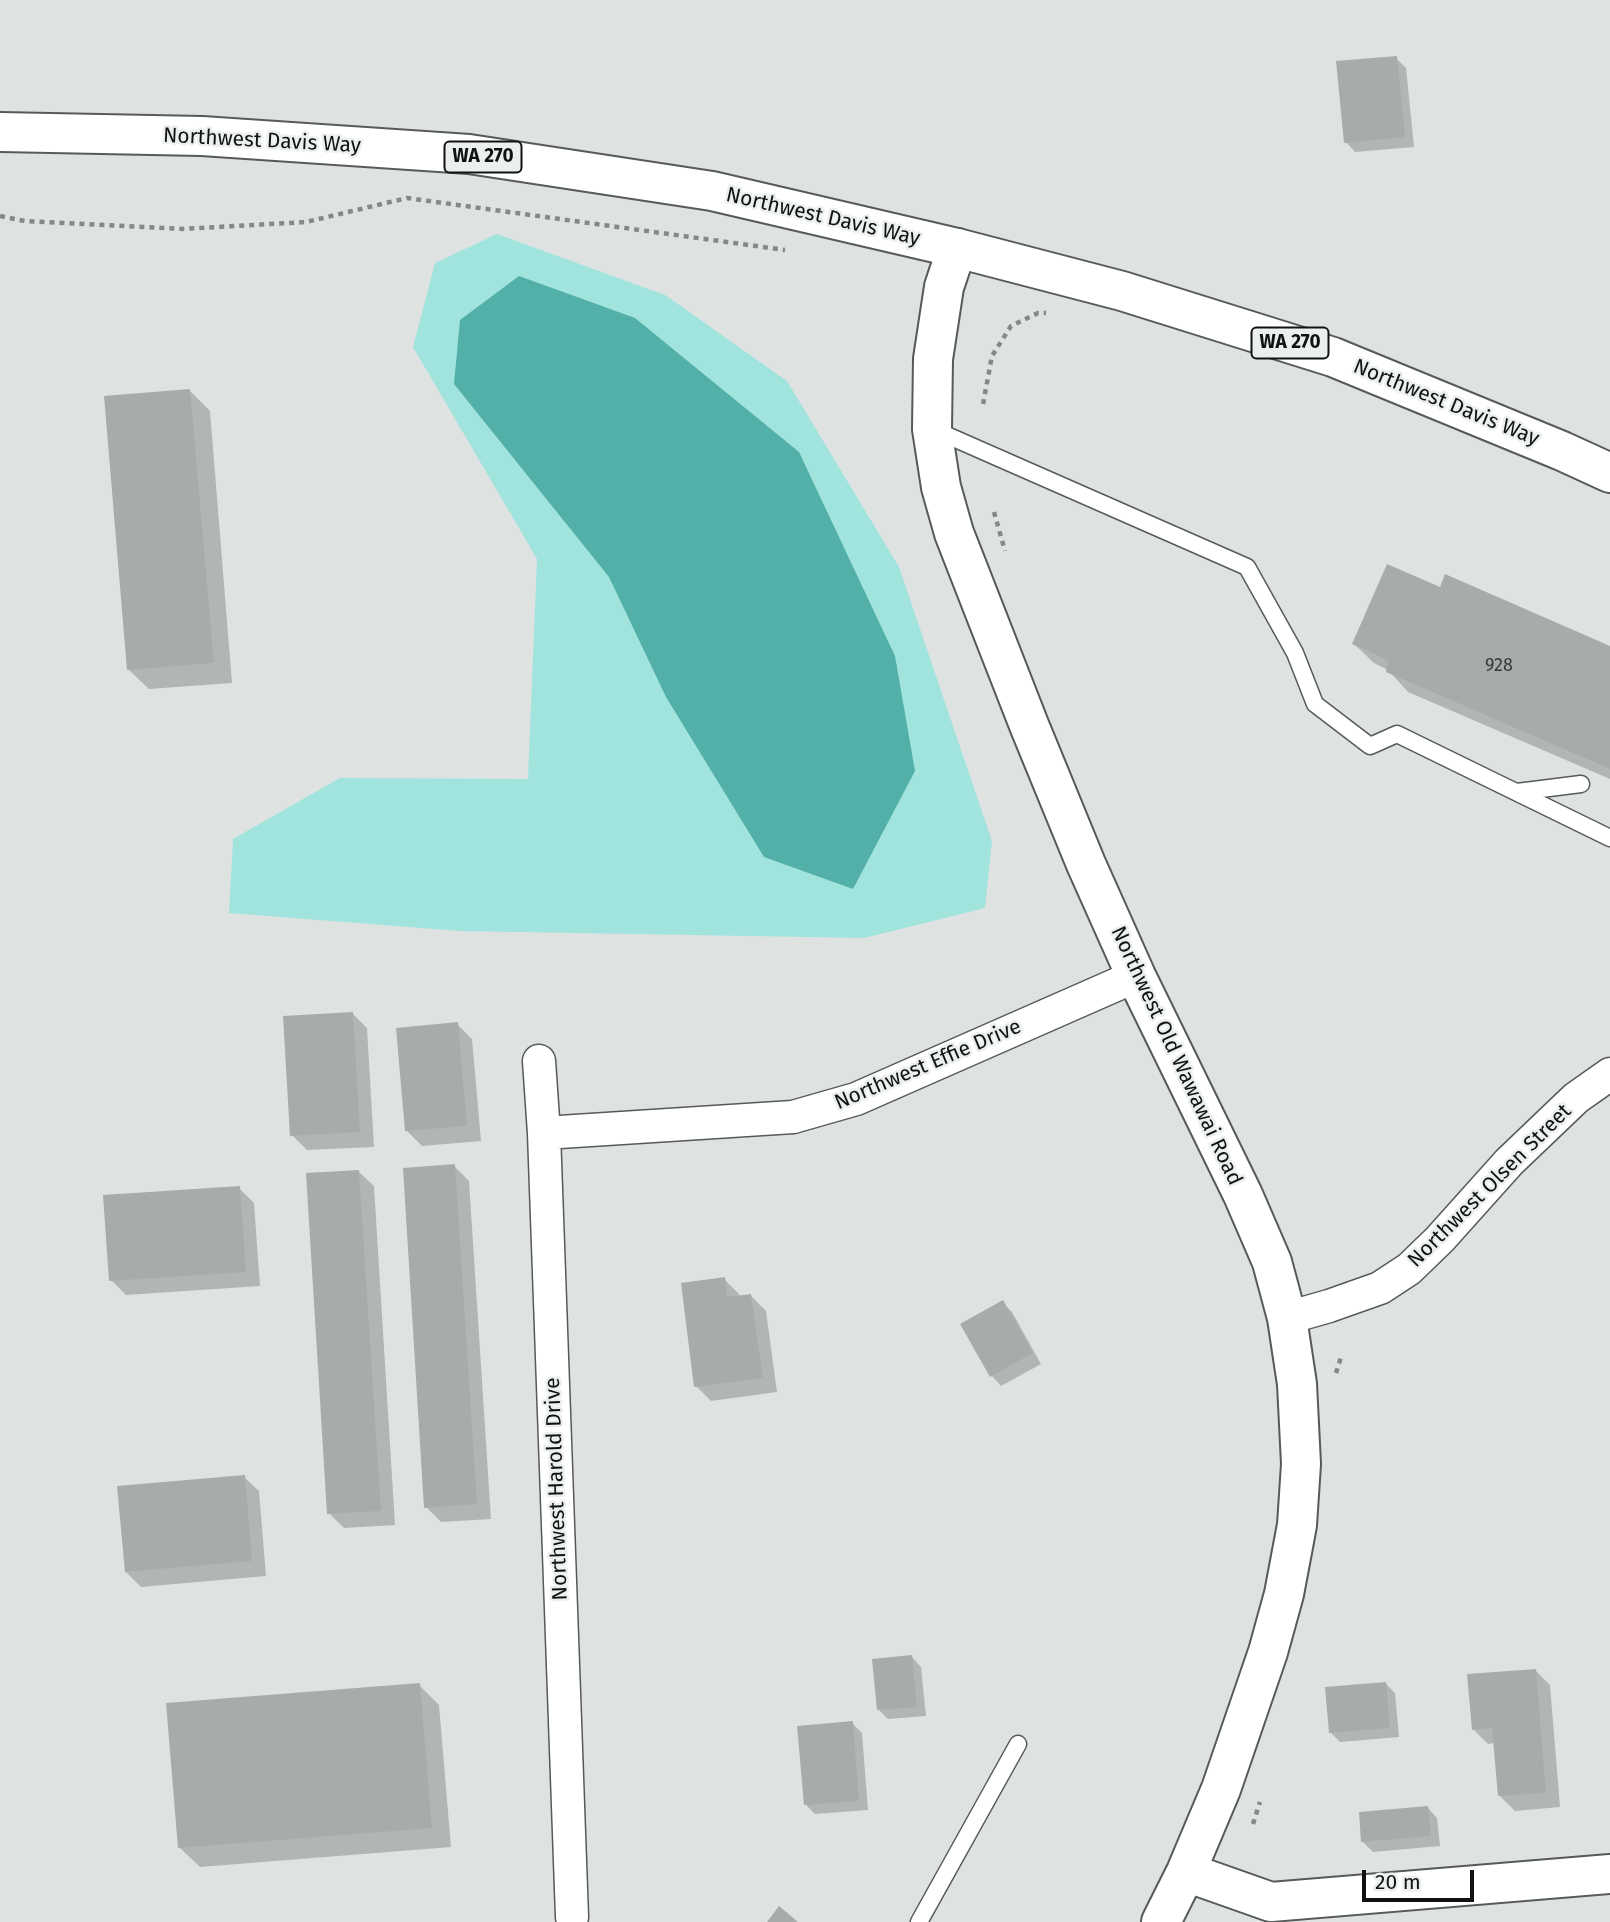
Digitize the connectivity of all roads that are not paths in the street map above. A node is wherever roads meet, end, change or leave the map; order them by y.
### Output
1 (0, 132) edge
2 (957, 248) junction
3 (932, 429) junction
4 (1610, 473) edge
5 (1581, 784) dead end
6 (1517, 792) junction
7 (1610, 838) edge
8 (1136, 976) junction
9 (539, 1061) dead end
10 (1610, 1074) edge
11 (544, 1133) junction
12 (1287, 1318) junction
13 (1018, 1744) dead end
14 (1186, 1872) junction
15 (1610, 1874) edge
16 (572, 1917) dead end
17 (919, 1922) edge
18 (1161, 1922) edge

1 - 2 main road, Northwest Davis Way / WA 270
2 - 3 main road, Northwest Old Wawawai Road
2 - 4 main road, Northwest Davis Way / WA 270
3 - 6 lane
3 - 8 main road, Northwest Old Wawawai Road
5 - 6 lane
6 - 7 lane
8 - 11 street, Northwest Effie Drive
8 - 12 main road, Northwest Old Wawawai Road
9 - 11 street, Northwest Harold Drive
10 - 12 street, Northwest Olsen Street
11 - 16 street, Northwest Harold Drive
12 - 14 main road, Northwest Old Wawawai Road
13 - 17 lane
14 - 15 main road
14 - 18 main road, Northwest Old Wawawai Road

